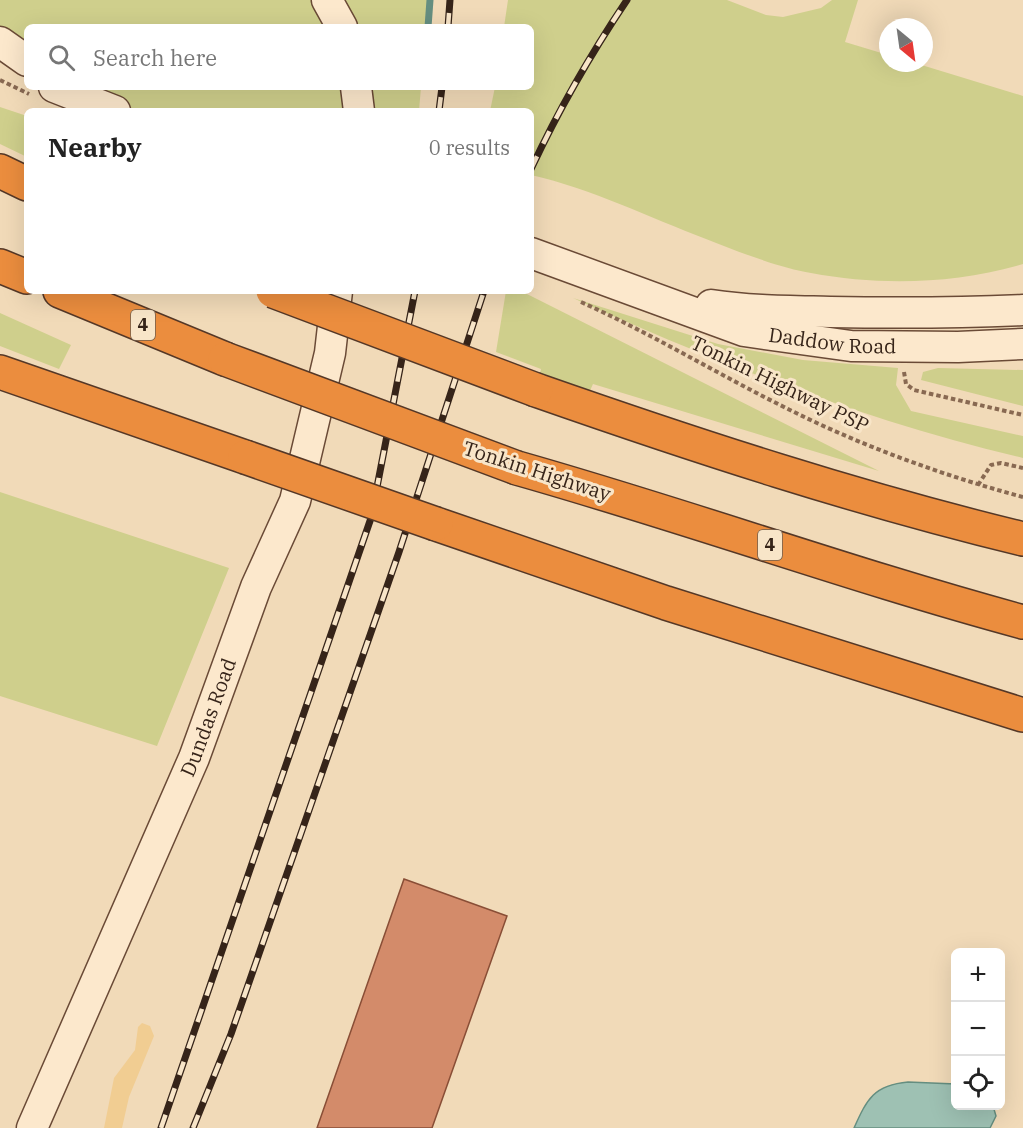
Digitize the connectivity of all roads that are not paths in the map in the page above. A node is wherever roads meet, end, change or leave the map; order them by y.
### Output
1 (327, 0) edge
2 (340, 24) edge
3 (0, 42) edge
4 (24, 59) edge
5 (0, 61) edge
6 (24, 73) edge
7 (61, 90) edge
8 (356, 90) edge
9 (107, 108) edge
10 (359, 108) edge
11 (0, 171) edge
12 (24, 183) edge
13 (534, 254) edge
14 (0, 266) edge
15 (24, 276) edge
16 (67, 294) edge
17 (281, 294) edge
18 (337, 294) edge
19 (648, 296) junction
20 (1023, 310) edge
21 (1023, 344) edge
22 (0, 372) edge
23 (1023, 539) edge
24 (666, 603) junction
25 (1023, 622) edge
26 (1023, 696) edge
27 (1023, 715) edge
28 (32, 1128) edge

1 - 2 main road
3 - 4 main road
5 - 6 main road
7 - 9 main road
8 - 10 main road
11 - 12 highway
13 - 19 main road, Daddow Road
14 - 15 highway
16 - 25 highway, Tonkin Highway / 4, bridge
17 - 23 highway, bridge
18 - 28 main road, Dundas Road
19 - 20 main road, Daddow Road
19 - 21 main road, Daddow Road
22 - 24 highway, bridge
24 - 26 highway
24 - 27 highway

